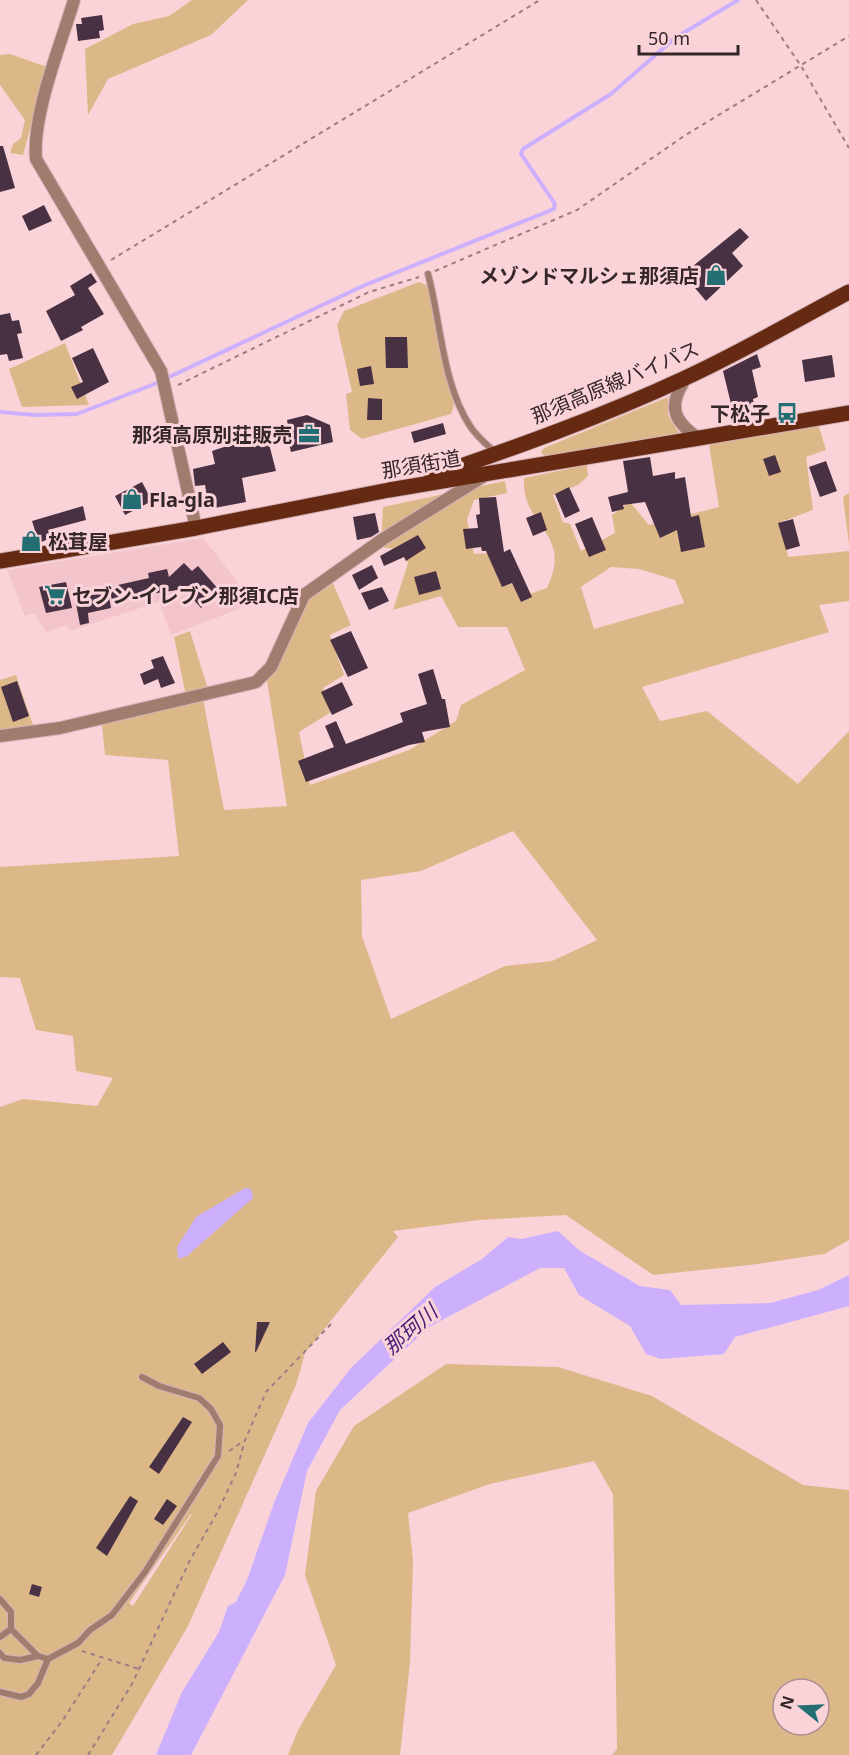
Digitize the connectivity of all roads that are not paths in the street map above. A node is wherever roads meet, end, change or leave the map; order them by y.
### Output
1 (74, 0) edge
2 (428, 274) road end
3 (849, 292) edge
4 (686, 378) junction
5 (849, 413) edge
6 (698, 438) junction
7 (496, 454) junction
8 (487, 474) junction
9 (389, 490) junction
10 (196, 528) junction
11 (0, 561) edge
12 (0, 736) edge
13 (142, 1377) dead end
14 (0, 1599) edge
15 (11, 1629) junction
16 (0, 1637) edge
17 (0, 1653) edge
18 (38, 1656) junction
19 (48, 1659) junction
20 (0, 1692) edge

1 - 10 street
2 - 7 lane
3 - 4 main road, 那須高原線バイパス
4 - 6 street
4 - 7 main road, 那須高原線バイパス
5 - 6 main road, 那須街道
6 - 8 main road, 那須街道
7 - 9 main road, 那須高原線バイパス
8 - 9 main road, 那須街道
8 - 12 street
9 - 10 main road, 那須街道
10 - 11 main road, 那須街道
13 - 19 lane
14 - 15 lane
15 - 16 lane
15 - 18 lane
17 - 18 lane
18 - 19 lane
19 - 20 lane

